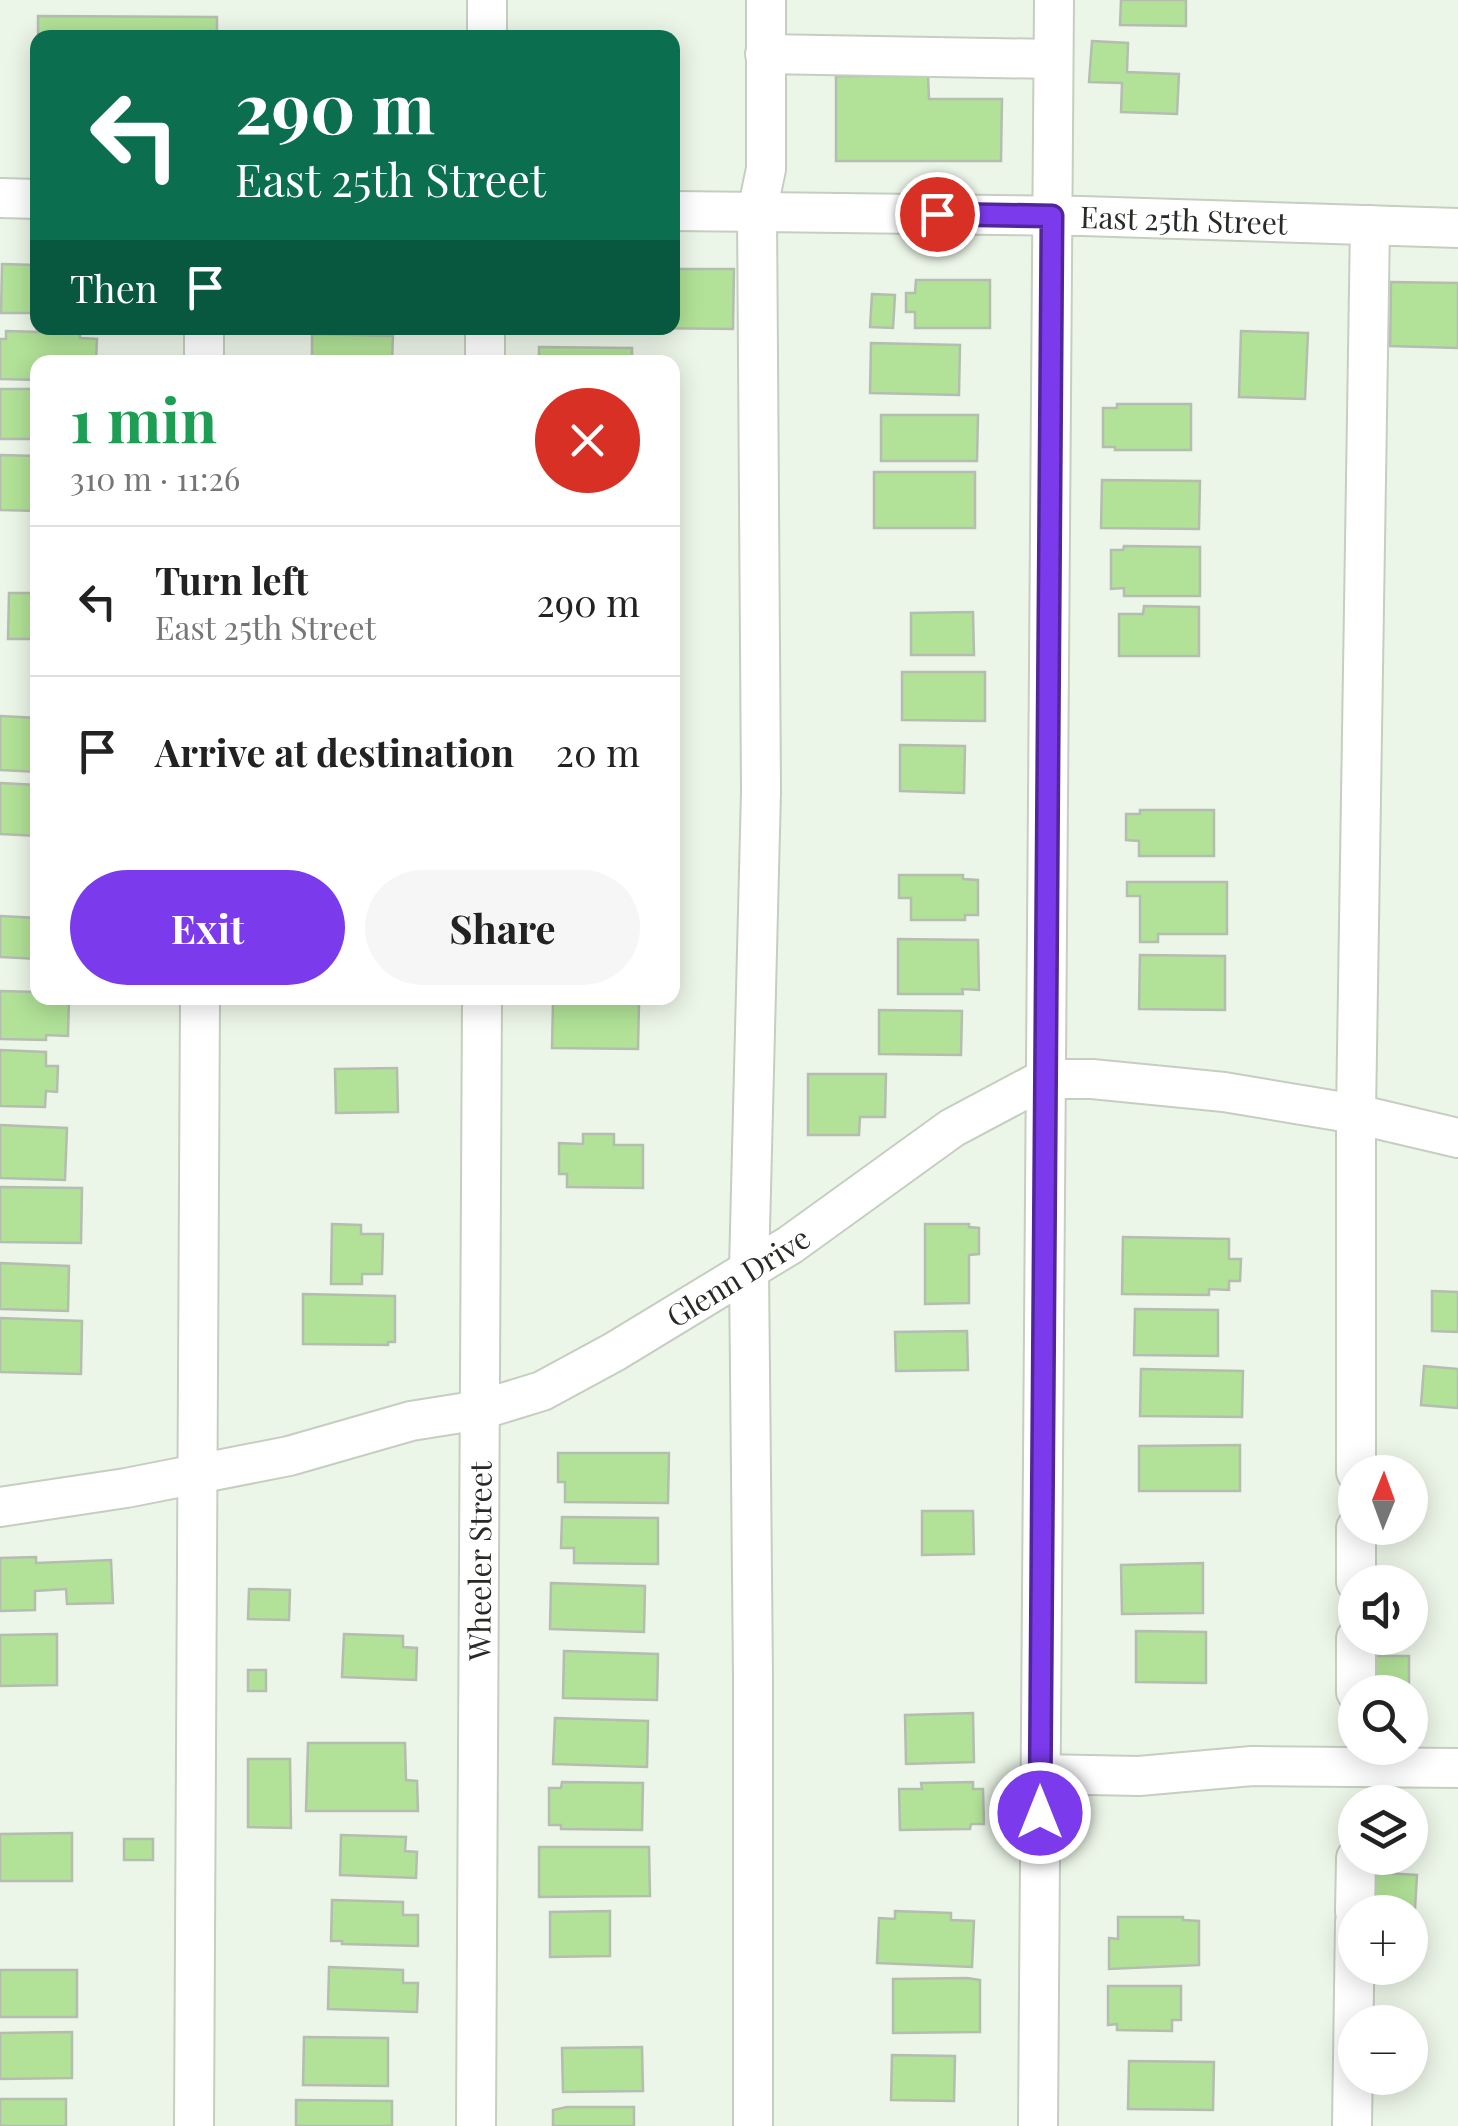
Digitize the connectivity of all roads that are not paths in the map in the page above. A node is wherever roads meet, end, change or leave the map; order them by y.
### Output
1 (487, 0) edge
2 (766, 0) edge
3 (1054, 0) edge
4 (487, 30) edge
5 (765, 54) junction
6 (1053, 60) junction
7 (0, 198) edge
8 (30, 198) edge
9 (680, 211) edge
10 (757, 212) junction
11 (1052, 216) junction
12 (1370, 225) junction
13 (1458, 228) edge
14 (200, 1005) edge
15 (482, 1005) edge
16 (1044, 1079) junction
17 (1356, 1114) junction
18 (1458, 1138) edge
19 (749, 1269) junction
20 (480, 1410) junction
21 (1356, 1455) edge
22 (196, 1474) junction
23 (0, 1507) edge
24 (1458, 1768) edge
25 (1356, 1772) edge
26 (1040, 1774) junction
27 (1354, 1985) edge
28 (194, 2126) edge
29 (476, 2126) edge
30 (752, 2126) edge
31 (1038, 2126) edge
32 (1352, 2126) edge

1 - 4 street
2 - 5 street
3 - 6 street
5 - 6 street
5 - 10 street
6 - 11 street
7 - 8 street
9 - 10 street, East 25th Street
10 - 11 street, East 25th Street
10 - 19 street
11 - 12 street, East 25th Street
11 - 16 street
12 - 13 street, East 25th Street
12 - 17 street
14 - 22 street
15 - 20 street, Wheeler Street
16 - 17 street, Glenn Drive
16 - 19 street, Glenn Drive
16 - 26 street
17 - 18 street, Glenn Drive
17 - 21 street
19 - 20 street, Glenn Drive
19 - 30 street
20 - 22 street, Glenn Drive
20 - 29 street, Wheeler Street
22 - 23 street, Glenn Drive
22 - 28 street
24 - 25 street
25 - 26 street
26 - 31 street
27 - 32 street

